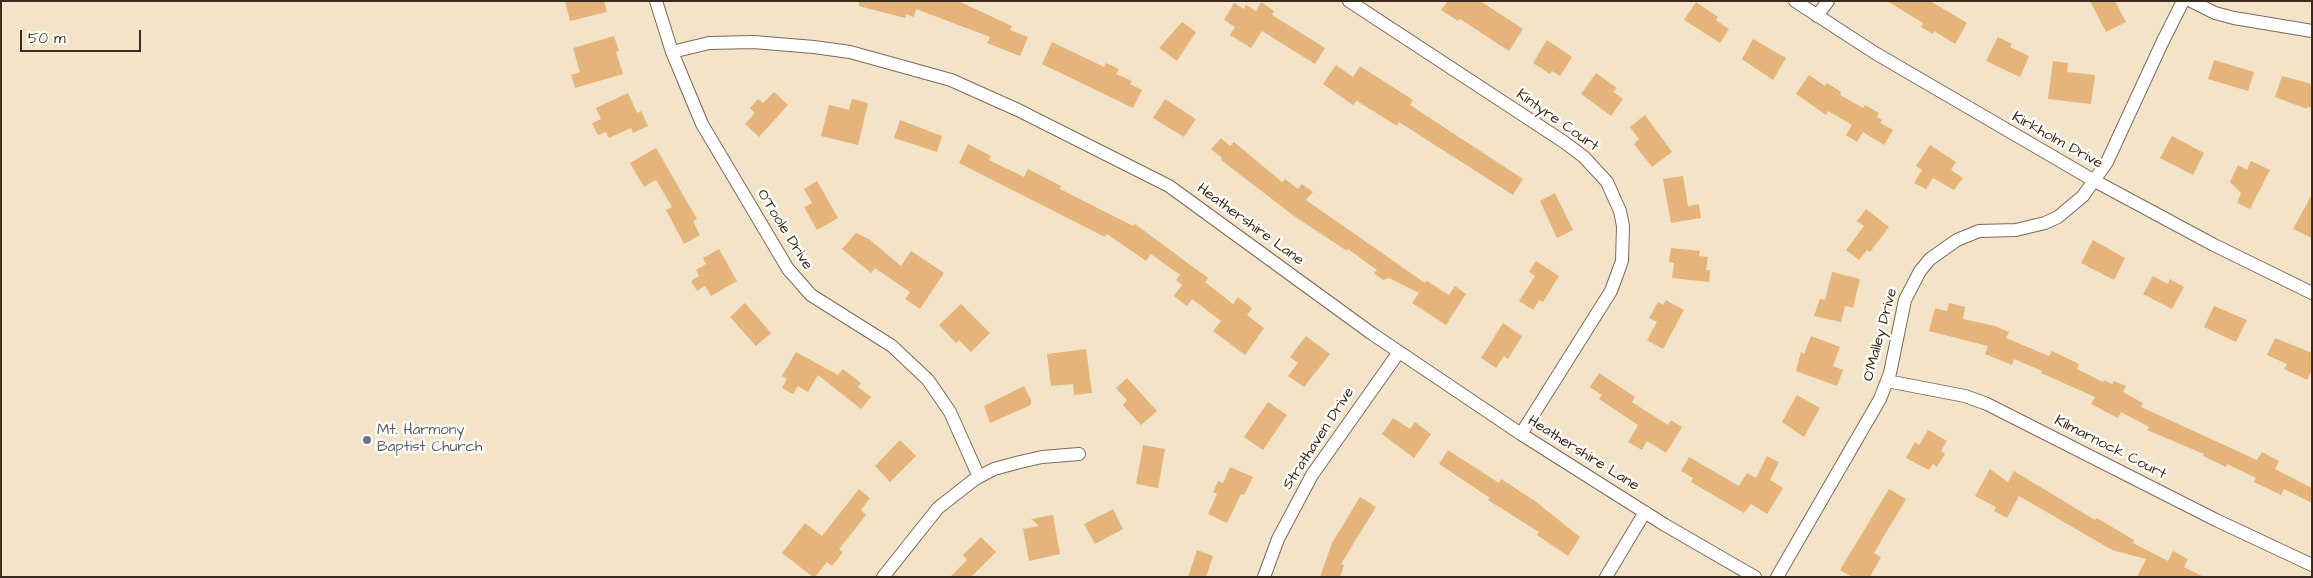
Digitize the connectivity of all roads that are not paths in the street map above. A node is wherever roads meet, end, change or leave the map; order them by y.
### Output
1 (656, 1) edge
2 (1349, 1) edge
3 (1794, 1) edge
4 (1828, 1) edge
5 (2183, 1) edge
6 (2191, 1) edge
7 (1817, 16) junction
8 (2312, 32) edge
9 (672, 52) junction
10 (2093, 180) junction
11 (2312, 293) edge
12 (1399, 352) junction
13 (1887, 381) junction
14 (1521, 434) junction
15 (1078, 454) dead end
16 (979, 477) junction
17 (1645, 512) junction
18 (2312, 564) edge
19 (883, 577) edge
20 (1264, 577) edge
21 (1606, 577) edge
22 (1755, 577) edge
23 (1777, 577) edge

1 - 9 street, O'Toole Drive
2 - 14 street, Kintyre Court
3 - 7 street, Kirkholm Drive
4 - 7 street
5 - 10 street, O'Malley Drive
6 - 8 street
7 - 10 street, Kirkholm Drive
9 - 12 street, Heathershire Lane
9 - 16 street, O'Toole Drive
10 - 11 street, Kirkholm Drive
10 - 13 street, O'Malley Drive
12 - 14 street, Heathershire Lane
12 - 20 street, Strathaven Drive
13 - 18 street, Kilmarnock Court
13 - 23 street, O'Malley Drive
14 - 17 street, Heathershire Lane
15 - 16 street
16 - 19 street
17 - 21 street
17 - 22 street, Heathershire Lane

